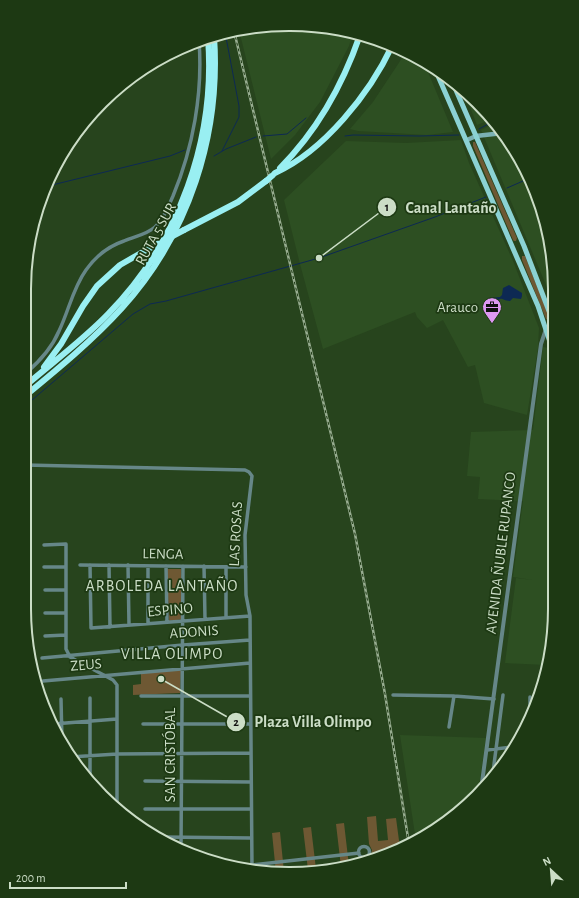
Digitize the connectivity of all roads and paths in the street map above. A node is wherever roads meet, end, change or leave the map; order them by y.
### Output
1 (358, 41) edge
2 (214, 43) edge
3 (208, 44) edge
4 (199, 48) edge
5 (389, 51) edge
6 (440, 79) edge
7 (457, 92) edge
8 (496, 134) edge
9 (476, 136) junction
10 (467, 140) junction
11 (274, 174) junction
12 (524, 246) junction
13 (514, 250) junction
14 (548, 309) edge
15 (546, 329) junction
16 (548, 335) edge
17 (31, 368) edge
18 (33, 379) joint
19 (31, 391) edge
20 (31, 465) edge
21 (44, 545) dead end
22 (80, 565) dead end
23 (90, 565) junction
24 (110, 565) junction
25 (128, 566) junction
26 (148, 566) junction
27 (166, 566) junction
28 (183, 566) junction
29 (204, 566) junction
30 (44, 567) dead end
31 (66, 567) junction
32 (226, 567) junction
33 (246, 567) junction
34 (45, 590) dead end
35 (66, 590) junction
36 (66, 612) junction
37 (45, 613) dead end
38 (250, 616) junction
39 (226, 617) junction
40 (205, 619) junction
41 (184, 621) junction
42 (167, 622) junction
43 (148, 624) junction
44 (129, 625) junction
45 (110, 627) junction
46 (66, 635) junction
47 (45, 636) dead end
48 (250, 640) junction
49 (183, 645) junction
50 (69, 655) junction
51 (42, 658) dead end
52 (250, 663) junction
53 (182, 669) junction
54 (106, 676) junction
55 (43, 681) dead end
56 (393, 695) dead end
57 (503, 695) dead end
58 (141, 696) dead end
59 (182, 696) junction
60 (250, 696) junction
61 (454, 696) junction
62 (530, 697) dead end
63 (90, 698) dead end
64 (62, 699) dead end
65 (494, 699) junction
66 (530, 702) edge
67 (117, 718) junction
68 (90, 721) junction
69 (58, 723) edge
70 (62, 723) junction
71 (143, 724) dead end
72 (182, 724) junction
73 (250, 724) junction
74 (449, 727) dead end
75 (62, 730) edge
76 (507, 747) edge
77 (496, 748) junction
78 (487, 750) junction
79 (251, 753) junction
80 (117, 754) junction
81 (181, 754) junction
82 (90, 756) junction
83 (78, 757) edge
84 (494, 768) edge
85 (90, 773) edge
86 (145, 781) dead end
87 (181, 781) junction
88 (482, 781) edge
89 (251, 782) junction
90 (117, 801) edge
91 (145, 809) dead end
92 (181, 809) junction
93 (251, 809) junction
94 (169, 837) edge
95 (182, 837) junction
96 (251, 838) junction
97 (182, 843) edge
98 (359, 853) dead end
99 (252, 864) edge
100 (264, 865) edge

1 - 11 highway
2 - 19 highway, RUTA 5 SUR
3 - 18 highway, RUTA 5 SUR
4 - 17 street
5 - 11 highway
6 - 10 main road
7 - 9 main road
8 - 9 main road
9 - 10 main road
9 - 12 main road
10 - 13 main road
11 - 18 highway, bridge
12 - 13 main road
12 - 14 main road
13 - 15 main road
15 - 16 main road
15 - 65 street, AVENIDA ÑUBLE RUPANCO
20 - 33 street, LAS ROSAS
21 - 31 street
22 - 23 street, LENGA
23 - 24 street, LENGA
23 - 45 street, ESPINO
24 - 25 street, LENGA
24 - 45 street
25 - 26 street, LENGA
25 - 44 street
26 - 27 street, LENGA
26 - 43 street
27 - 28 street, LENGA
27 - 42 street
28 - 29 street, LENGA
28 - 41 street, SAN CRISTÓBAL
29 - 32 street, LENGA
29 - 40 street
30 - 31 street
31 - 35 street
32 - 33 street, LENGA
32 - 39 street
33 - 38 street, LAS ROSAS
34 - 35 street
35 - 36 street
36 - 37 street
36 - 46 street
38 - 39 street, ESPINO
38 - 48 street, LAS ROSAS
39 - 40 street, ESPINO
40 - 41 street, ESPINO
41 - 42 street, ESPINO
41 - 49 street, SAN CRISTÓBAL
42 - 43 street, ESPINO
43 - 44 street, ESPINO
44 - 45 street, ESPINO
46 - 47 street
46 - 50 street
48 - 49 street, ADONIS
48 - 52 street, LAS ROSAS
49 - 50 street, ADONIS
49 - 53 street, SAN CRISTÓBAL
50 - 51 street, ADONIS
50 - 54 street
52 - 53 street, ZEUS
52 - 60 street, LAS ROSAS
53 - 54 street, ZEUS
53 - 59 street, SAN CRISTÓBAL
54 - 55 street, ZEUS
54 - 67 street
56 - 61 street
57 - 77 street
58 - 59 street
59 - 60 street
59 - 72 street, SAN CRISTÓBAL
60 - 73 street, LAS ROSAS
61 - 65 street
61 - 74 street
62 - 66 street
63 - 68 street
64 - 70 street
65 - 78 street, AVENIDA ÑUBLE RUPANCO
67 - 68 street
67 - 80 street
68 - 70 street
68 - 82 street
69 - 70 street
70 - 75 street
71 - 72 street
72 - 73 street
72 - 81 street, SAN CRISTÓBAL
73 - 79 street, LAS ROSAS
76 - 77 street
77 - 78 street
77 - 84 street
78 - 88 street, AVENIDA ÑUBLE RUPANCO
79 - 81 street
79 - 89 street, LAS ROSAS
80 - 81 street
80 - 82 street
80 - 90 street
81 - 87 street, SAN CRISTÓBAL
82 - 83 street
82 - 85 street
86 - 87 street
87 - 89 street
87 - 92 street, SAN CRISTÓBAL
89 - 93 street, LAS ROSAS
91 - 92 street
92 - 93 street
92 - 95 street, SAN CRISTÓBAL
93 - 96 street, LAS ROSAS
94 - 95 street
95 - 96 street
95 - 97 street, SAN CRISTÓBAL
96 - 99 street, LAS ROSAS
98 - 100 street

